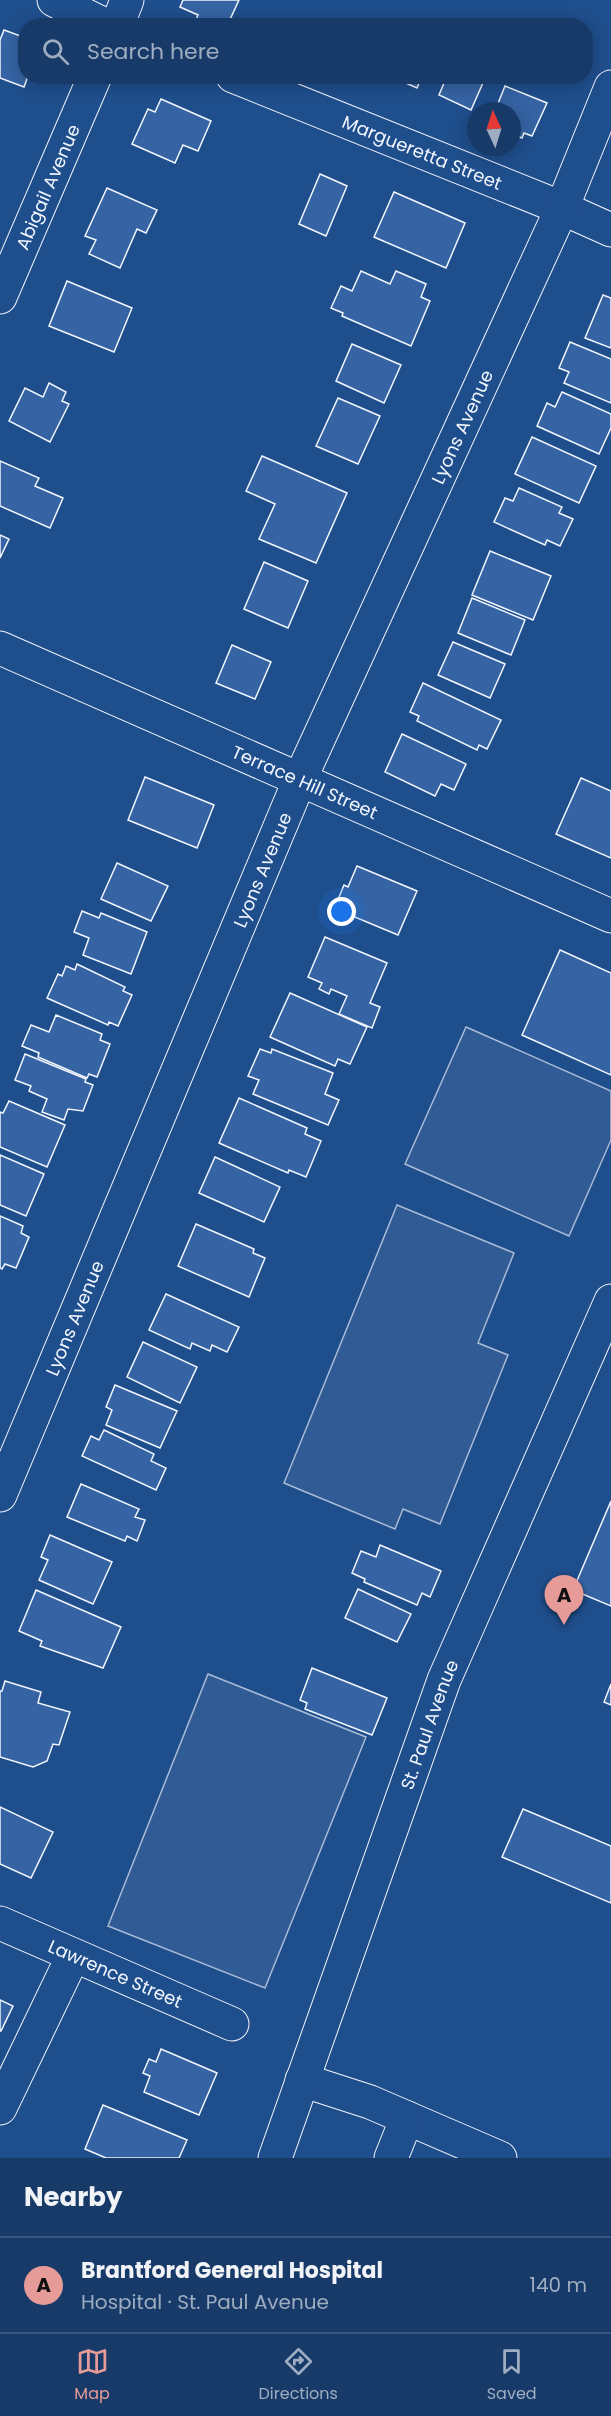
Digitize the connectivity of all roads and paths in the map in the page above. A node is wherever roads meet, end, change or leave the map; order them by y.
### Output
1 (54, 0) edge
2 (127, 0) edge
3 (91, 18) edge
4 (120, 18) edge
5 (92, 84) edge
6 (252, 84) edge
7 (611, 87) edge
8 (562, 208) junction
9 (611, 230) edge
10 (0, 297) edge
11 (0, 648) edge
12 (300, 779) junction
13 (611, 916) edge
14 (611, 1301) edge
15 (0, 1496) edge
16 (0, 1923) edge
17 (73, 1956) junction
18 (232, 2024) dead end
19 (302, 2080) junction
20 (0, 2109) edge
21 (407, 2118) junction
22 (275, 2158) edge
23 (391, 2158) edge
24 (500, 2158) edge

1 - 3 street
2 - 4 street
5 - 10 street, Abigail Avenue
6 - 8 street, Margueretta Street
7 - 8 street, Lyons Avenue
8 - 9 street, Margueretta Street
8 - 12 street, Lyons Avenue
11 - 12 street, Terrace Hill Street
12 - 13 street, Terrace Hill Street
12 - 15 street, Lyons Avenue
14 - 19 street, St. Paul Avenue
16 - 17 street, Lawrence Street
17 - 18 street, Lawrence Street
17 - 20 street
19 - 21 street
19 - 22 street, St. Paul Avenue
21 - 23 street
21 - 24 street

